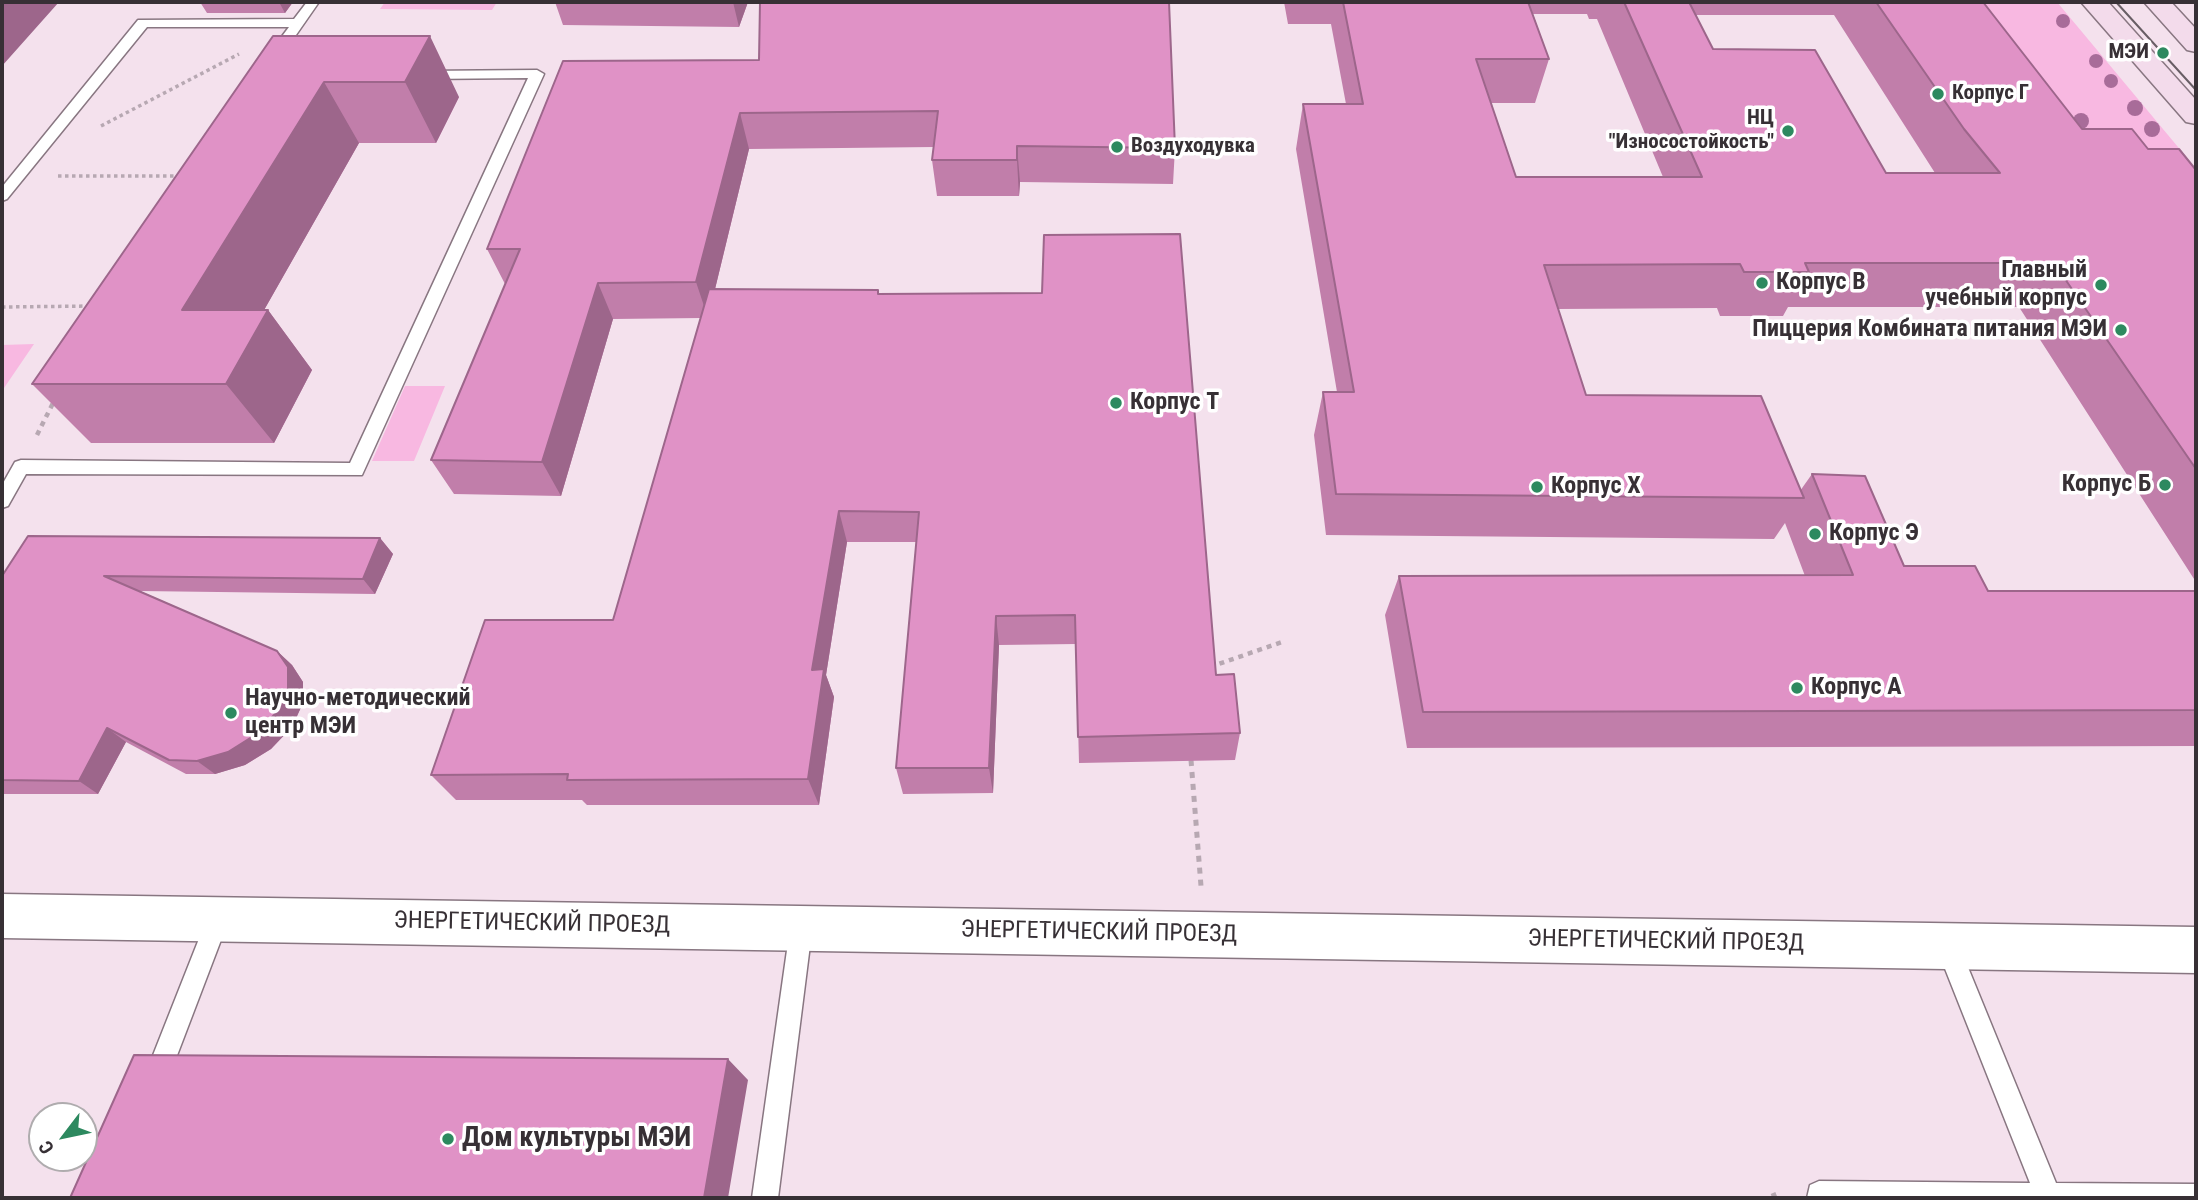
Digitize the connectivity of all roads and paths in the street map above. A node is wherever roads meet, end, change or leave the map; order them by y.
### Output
1 (313, 2) edge
2 (2094, 2) edge
3 (2157, 2) edge
4 (298, 23) junction
5 (2196, 44) edge
6 (268, 65) edge
7 (412, 75) edge
8 (2196, 116) edge
9 (29, 163) junction
10 (19, 176) junction
11 (191, 176) edge
12 (2, 196) edge
13 (103, 305) edge
14 (2, 307) edge
15 (59, 392) edge
16 (21, 467) junction
17 (2, 501) edge
18 (1282, 642) dead end
19 (1206, 668) edge
20 (1191, 761) edge
21 (1201, 886) dead end
22 (2, 916) edge
23 (218, 919) junction
24 (801, 929) junction
25 (1948, 946) junction
26 (2196, 950) edge
27 (147, 1100) edge
28 (2048, 1196) junction
29 (2196, 1197) edge
30 (765, 1198) edge
31 (1820, 1198) edge

1 - 4 lane
2 - 8 main road
3 - 5 main road
4 - 6 lane
4 - 9 path
4 - 9 lane
7 - 16 lane
9 - 10 lane
10 - 11 path
10 - 12 lane
13 - 14 path
15 - 16 path
16 - 17 lane
18 - 19 path
20 - 21 path
22 - 23 street, ЭНЕРГЕТИЧЕСКИЙ ПРОЕЗД
23 - 24 street, ЭНЕРГЕТИЧЕСКИЙ ПРОЕЗД
23 - 27 lane
24 - 25 street, ЭНЕРГЕТИЧЕСКИЙ ПРОЕЗД
24 - 30 lane
25 - 26 street, ЭНЕРГЕТИЧЕСКИЙ ПРОЕЗД
25 - 28 lane
28 - 29 lane
28 - 31 lane

